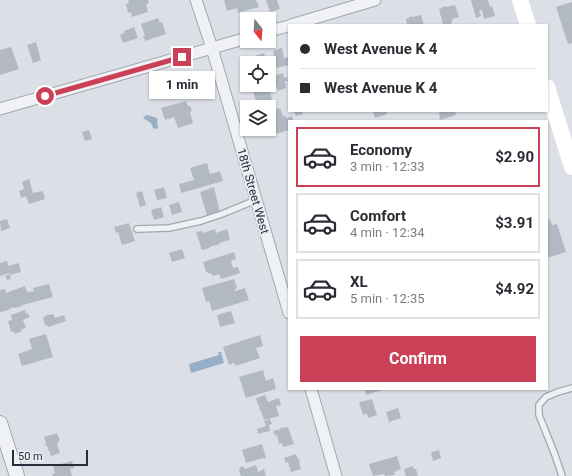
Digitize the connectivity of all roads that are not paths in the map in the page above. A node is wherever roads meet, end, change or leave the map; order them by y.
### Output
1 (196, 0) edge
2 (375, 0) edge
3 (520, 0) edge
4 (293, 24) edge
5 (528, 24) edge
6 (288, 26) edge
7 (276, 30) edge
8 (240, 40) edge
9 (212, 48) junction
10 (548, 90) edge
11 (0, 109) edge
12 (572, 167) edge
13 (256, 200) junction
14 (137, 229) dead end
15 (288, 310) edge
16 (572, 388) edge
17 (311, 390) edge
18 (0, 422) edge
19 (17, 476) edge
20 (336, 476) edge
21 (562, 476) edge

1 - 9 street, 18th Street West
2 - 4 street
3 - 5 main road
6 - 7 street
8 - 9 street
9 - 11 street
9 - 13 street, 18th Street West
10 - 12 main road
13 - 14 lane
13 - 15 street, 18th Street West
16 - 21 lane
17 - 20 street
18 - 19 street

